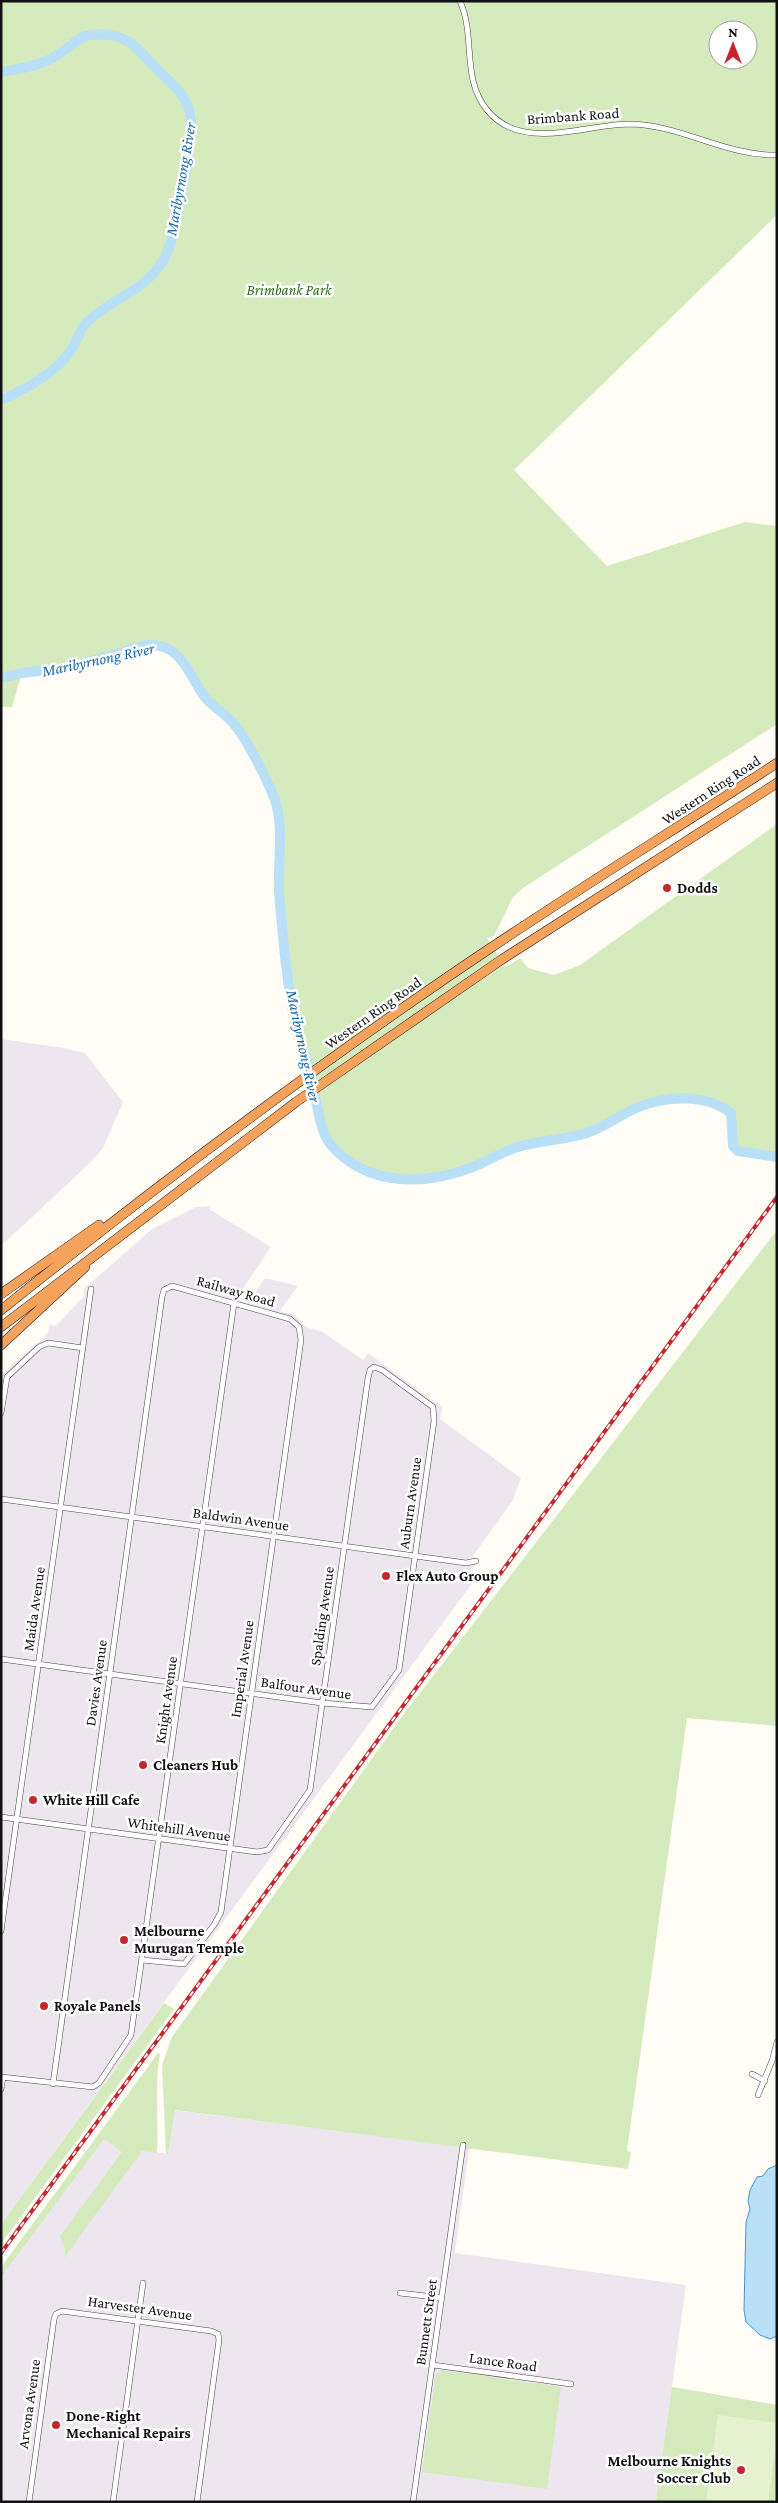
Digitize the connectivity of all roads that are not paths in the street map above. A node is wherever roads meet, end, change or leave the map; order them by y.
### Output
1 (460, 1) edge
2 (777, 155) edge
3 (777, 763) edge
4 (777, 783) edge
5 (777, 790) edge
6 (741, 808) junction
7 (84, 1241) junction
8 (104, 1247) junction
9 (167, 1287) joint
10 (91, 1289) dead end
11 (1, 1294) edge
12 (234, 1303) junction
13 (1, 1310) edge
14 (297, 1325) joint
15 (1, 1327) edge
16 (1, 1345) edge
17 (83, 1348) junction
18 (372, 1368) joint
19 (1, 1413) edge
20 (1, 1500) edge
21 (61, 1508) junction
22 (132, 1517) junction
23 (202, 1527) junction
24 (273, 1537) junction
25 (344, 1546) junction
26 (415, 1556) junction
27 (476, 1561) dead end
28 (1, 1659) edge
29 (39, 1664) junction
30 (110, 1673) junction
31 (181, 1683) junction
32 (252, 1693) junction
33 (322, 1703) junction
34 (370, 1708) joint
35 (1, 1817) edge
36 (17, 1819) junction
37 (88, 1829) junction
38 (159, 1838) junction
39 (230, 1848) junction
40 (264, 1852) joint
41 (1, 1931) edge
42 (142, 1960) junction
43 (777, 2042) edge
44 (752, 2074) dead end
45 (2, 2077) edge
46 (765, 2081) junction
47 (53, 2084) junction
48 (1, 2089) edge
49 (758, 2095) dead end
50 (462, 2145) dead end
51 (143, 2283) dead end
52 (400, 2293) dead end
53 (442, 2298) junction
54 (58, 2312) joint
55 (138, 2320) junction
56 (433, 2365) junction
57 (571, 2384) dead end
58 (29, 2502) edge
59 (113, 2502) edge
60 (197, 2502) edge
61 (413, 2502) edge

1 - 2 street, Brimbank Road
3 - 7 highway, Western Ring Road
4 - 6 highway, Western Ring Road
5 - 6 highway
6 - 8 highway, Western Ring Road
7 - 11 highway
7 - 13 highway
8 - 15 highway, Western Ring Road
8 - 16 highway
9 - 12 street, Railway Road
9 - 22 street, Davies Avenue
10 - 17 street, Maida Avenue
12 - 14 street, Railway Road
12 - 23 street, Knight Avenue
14 - 24 street, Imperial Avenue
17 - 19 street
17 - 21 street, Maida Avenue
18 - 25 street, Spalding Avenue
18 - 26 street, Auburn Avenue
20 - 21 street, Baldwin Avenue
21 - 22 street, Baldwin Avenue
21 - 29 street, Maida Avenue
22 - 23 street, Baldwin Avenue
22 - 30 street, Davies Avenue
23 - 24 street, Baldwin Avenue
23 - 31 street, Knight Avenue
24 - 25 street, Baldwin Avenue
24 - 32 street, Imperial Avenue
25 - 26 street, Baldwin Avenue
25 - 33 street, Spalding Avenue
26 - 27 street, Baldwin Avenue
26 - 34 street, Auburn Avenue
28 - 29 street, Balfour Avenue
29 - 30 street, Balfour Avenue
29 - 36 street, Maida Avenue
30 - 31 street, Balfour Avenue
30 - 37 street, Davies Avenue
31 - 32 street, Balfour Avenue
31 - 38 street, Knight Avenue
32 - 33 street, Balfour Avenue
32 - 39 street, Imperial Avenue
33 - 34 street, Balfour Avenue
33 - 40 street, Spalding Avenue
35 - 36 street, Whitehill Avenue
36 - 37 street, Whitehill Avenue
36 - 41 street, Maida Avenue
37 - 38 street, Whitehill Avenue
37 - 47 street, Davies Avenue
38 - 39 street, Whitehill Avenue
38 - 42 street, Knight Avenue
39 - 40 street, Whitehill Avenue
39 - 42 street, Imperial Avenue
42 - 47 street, Knight Avenue
43 - 46 street
44 - 46 street
45 - 47 street
45 - 48 street
46 - 49 street
50 - 53 street, Bunnett Street
51 - 55 street
52 - 53 street
53 - 56 street, Bunnett Street
54 - 55 street, Harvester Avenue
54 - 58 street, Arvona Avenue
55 - 59 street
55 - 60 street, Harvester Avenue
56 - 57 street, Lance Road
56 - 61 street, Bunnett Street

